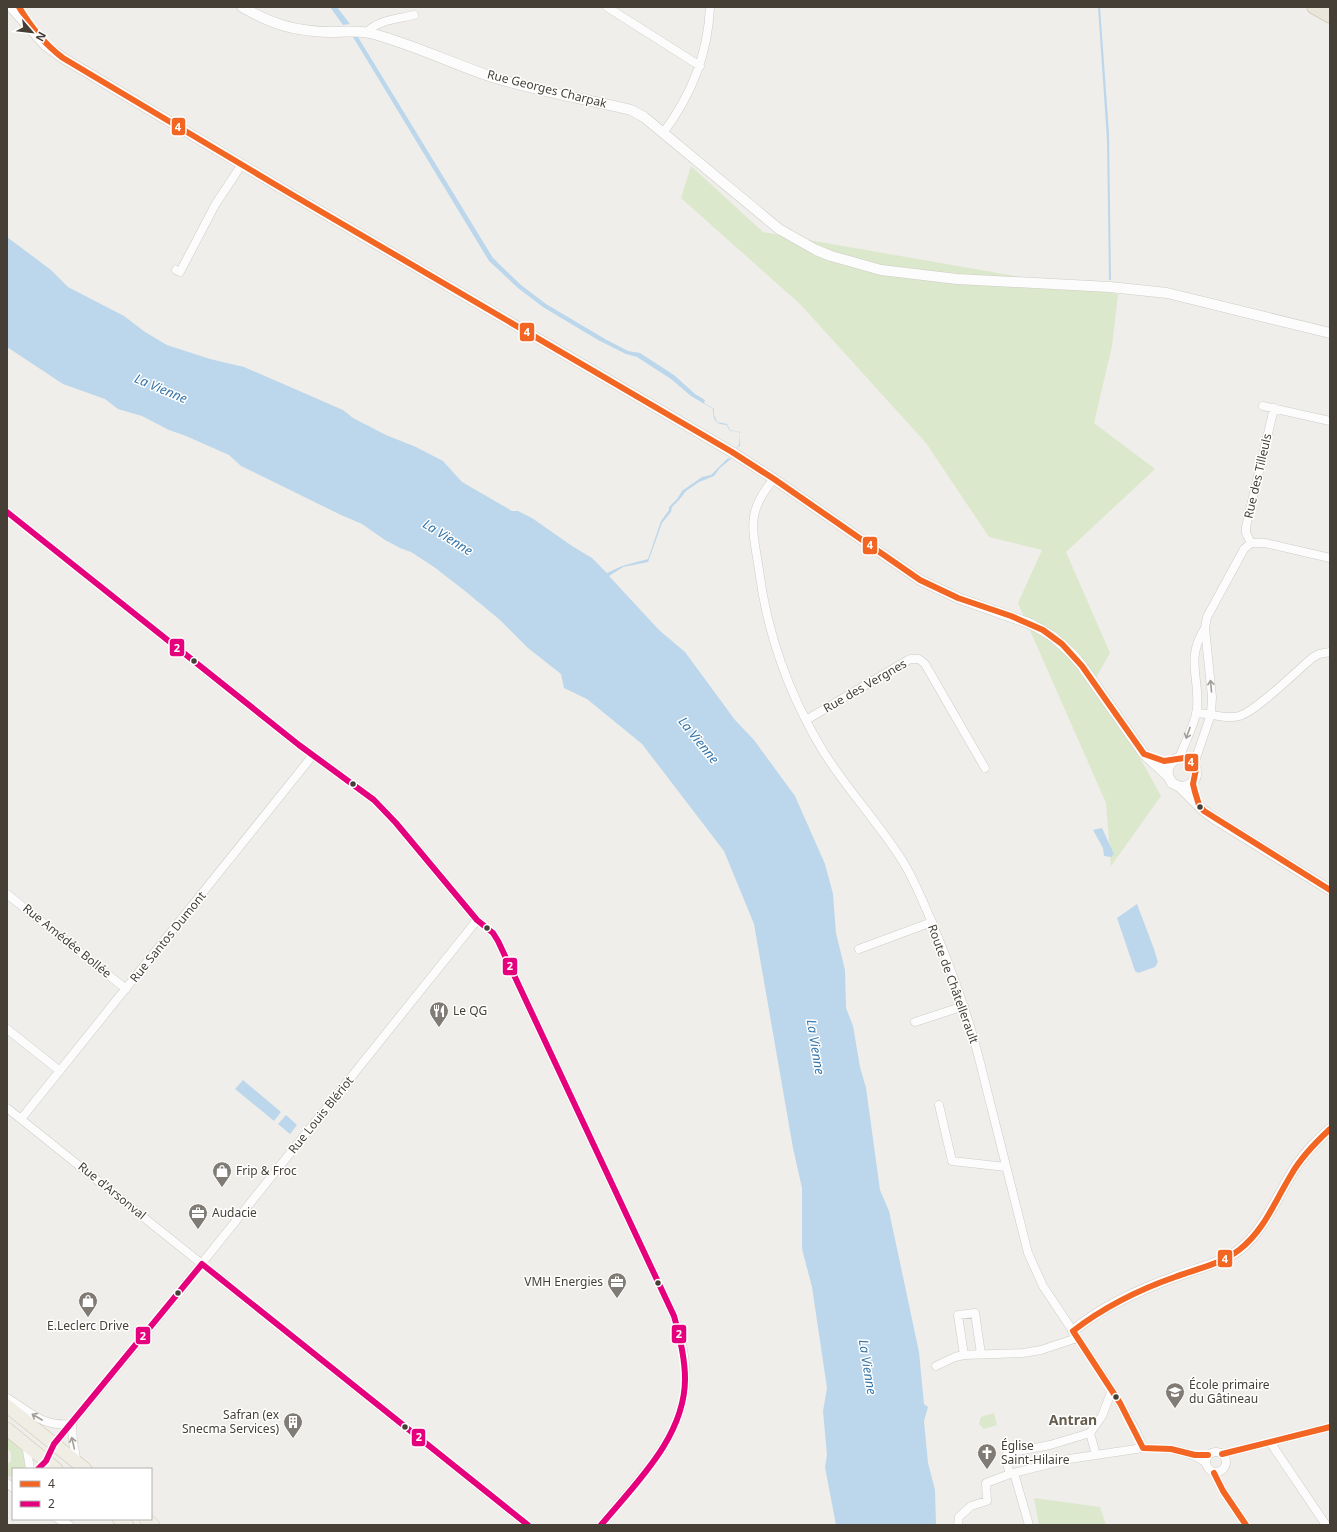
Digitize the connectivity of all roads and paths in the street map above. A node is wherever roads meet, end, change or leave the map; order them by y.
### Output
1 (11, 7) edge
2 (19, 7) edge
3 (242, 7) edge
4 (606, 7) edge
5 (710, 7) edge
6 (1314, 7) edge
7 (414, 15) dead end
8 (1330, 16) edge
9 (31, 28) junction
10 (367, 32) junction
11 (700, 66) junction
12 (663, 133) junction
13 (242, 164) junction
14 (176, 270) dead end
15 (1330, 333) edge
16 (1263, 406) dead end
17 (1274, 408) junction
18 (1330, 421) edge
19 (774, 479) junction
20 (7, 512) edge
21 (1251, 543) junction
22 (1330, 558) edge
23 (1205, 628) junction
24 (1330, 652) edge
25 (1196, 713) junction
26 (1211, 714) junction
27 (806, 720) junction
28 (1144, 754) junction
29 (314, 756) junction
30 (1176, 759) junction
31 (1194, 764) junction
32 (985, 768) dead end
33 (1168, 776) junction
34 (1193, 782) junction
35 (1180, 787) junction
36 (1199, 805) junction
37 (1330, 890) edge
38 (7, 894) edge
39 (477, 920) junction
40 (932, 922) junction
41 (860, 950) dead end
42 (126, 989) junction
43 (964, 1006) junction
44 (915, 1022) dead end
45 (7, 1029) edge
46 (60, 1071) junction
47 (939, 1106) dead end
48 (7, 1108) edge
49 (22, 1119) junction
50 (1330, 1129) edge
51 (1006, 1166) junction
52 (202, 1264) junction
53 (1075, 1335) junction
54 (980, 1354) junction
55 (964, 1355) junction
56 (936, 1366) dead end
57 (1112, 1390) junction
58 (7, 1398) edge
59 (7, 1406) edge
60 (72, 1424) junction
61 (1330, 1427) edge
62 (10, 1431) edge
63 (1090, 1433) junction
64 (1270, 1442) junction
65 (26, 1444) junction
66 (54, 1444) junction
67 (1143, 1448) junction
68 (1096, 1455) junction
69 (1207, 1458) junction
70 (1224, 1458) junction
71 (47, 1466) edge
72 (80, 1467) edge
73 (30, 1468) edge
74 (1223, 1470) junction
75 (1012, 1473) junction
76 (1214, 1473) junction
77 (1220, 1483) junction
78 (60, 1520) edge
79 (69, 1525) edge
80 (528, 1525) edge
81 (601, 1525) edge
82 (958, 1525) edge
83 (1029, 1525) edge
84 (1246, 1525) edge
85 (1326, 1525) edge

1 - 9 street
2 - 9 street
3 - 10 street, Rue Georges Charpak
4 - 11 street
5 - 11 street
6 - 8 highway
7 - 10 street
9 - 13 street
10 - 12 street, Rue Georges Charpak
11 - 12 street
12 - 15 street, Rue Georges Charpak
13 - 14 street
13 - 19 street
16 - 17 street
17 - 18 street
17 - 21 street, Rue des Tilleuls
19 - 27 street, Route de Châtellerault
19 - 28 street
20 - 29 street
21 - 22 street
21 - 23 street
23 - 25 street
26 -> 23 street
24 - 26 street
25 - 26 street
25 -> 30 street
26 - 31 street
27 - 32 street, Rue des Vergnes
27 - 40 street, Route de Châtellerault
28 - 30 street
28 - 33 street
29 - 39 street
29 - 42 street, Rue Santos Dumont
30 - 31 street
30 - 33 street
31 - 34 street
33 - 35 street
34 - 35 street
34 - 36 street
35 - 36 street
36 - 37 street
38 - 42 street, Rue Amédée Bollée
39 - 52 street, Rue Louis Blériot
39 - 81 street
40 - 41 street
40 - 43 street, Route de Châtellerault
42 - 46 street, Rue Santos Dumont
43 - 44 street
43 - 51 street, Route de Châtellerault
45 - 46 street
46 - 49 street, Rue Santos Dumont
47 - 51 street
48 - 49 street, Rue d'Arsonval
49 - 52 street, Rue d'Arsonval
50 - 53 street
51 - 53 street, Route de Châtellerault
52 - 60 street, Rue Louis Blériot
52 - 80 street, Rue d'Arsonval
53 - 54 street
53 - 57 street, Route de Châtellerault
54 - 55 street
54 - 55 street
55 - 56 street
57 - 63 street
57 - 67 street, Route de Châtellerault
60 -> 58 street
59 - 66 main road
60 - 66 street, Rue Louis Blériot
72 -> 60 street
61 - 64 street
62 - 65 main road
62 - 66 main road
63 - 68 street
63 - 75 street
64 - 70 street
64 - 85 street
65 - 71 main road
65 - 73 street
66 - 71 street, Rue Louis Blériot
66 - 72 main road
67 - 68 street
67 - 69 street
68 - 75 street
69 - 70 street
69 - 76 street
70 - 74 street
71 - 72 main road
74 - 76 street
74 - 77 street
75 - 82 street
75 - 83 street
76 - 77 street
77 - 84 street
78 - 79 street

